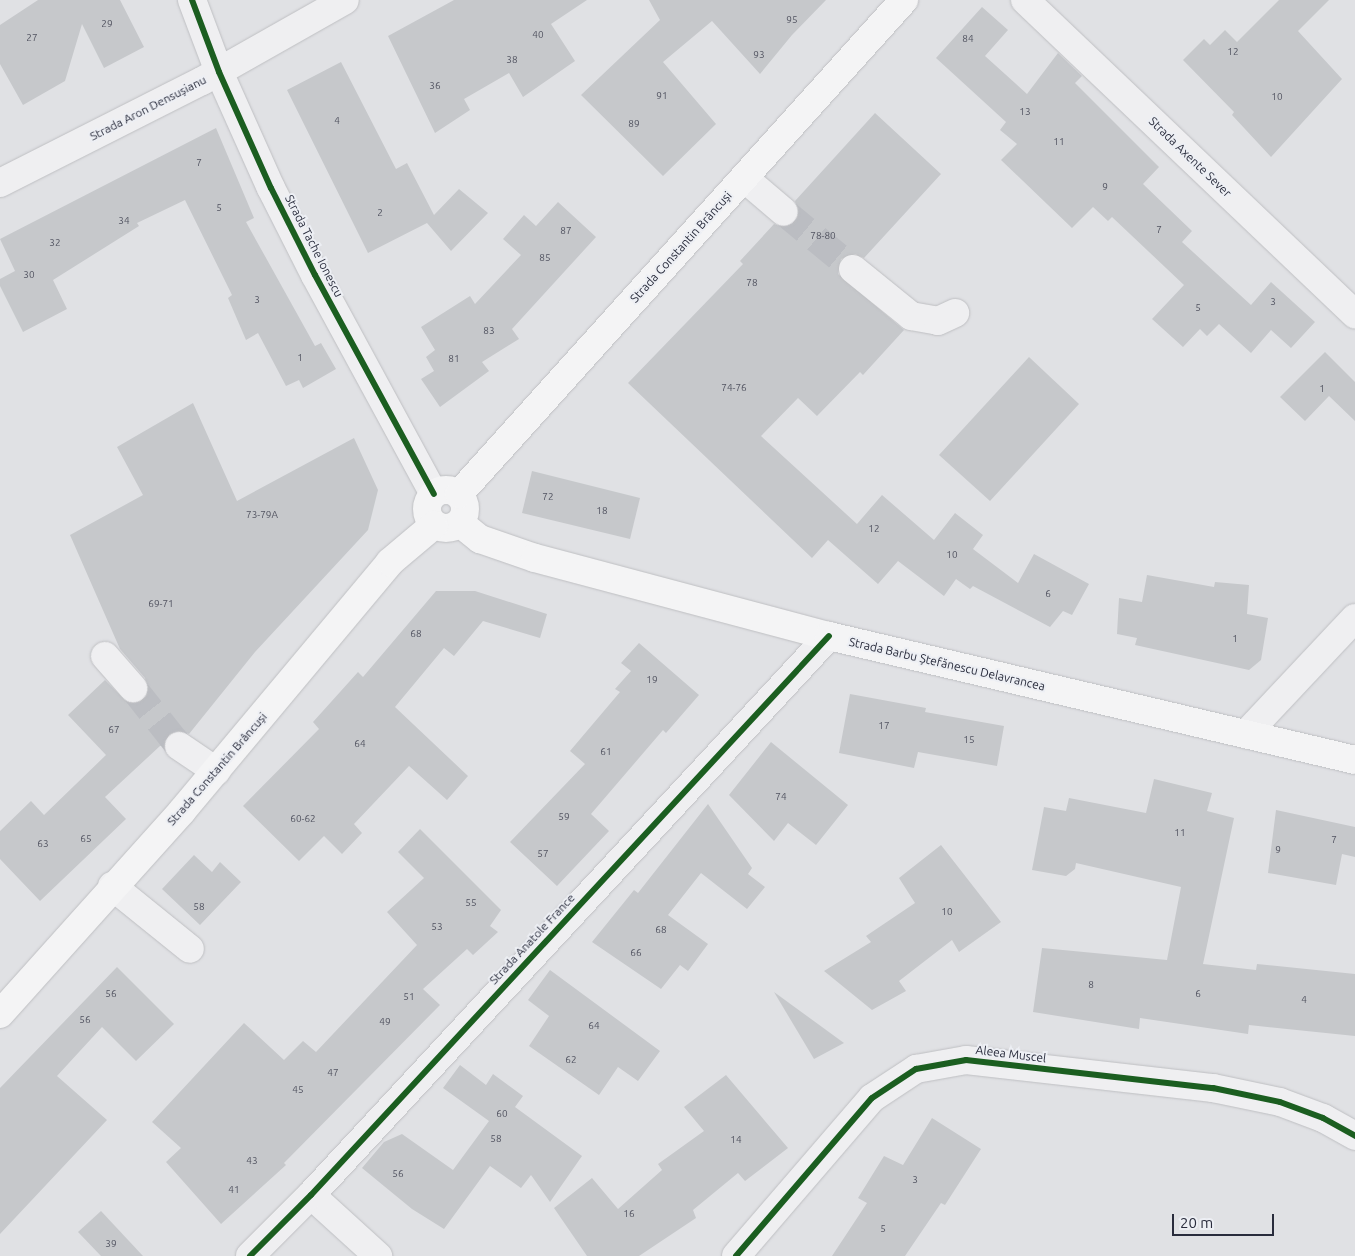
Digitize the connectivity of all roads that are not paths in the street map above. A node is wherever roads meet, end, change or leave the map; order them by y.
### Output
1 (192, 0) edge
2 (345, 0) edge
3 (904, 0) edge
4 (1025, 0) edge
5 (219, 72) junction
6 (744, 178) junction
7 (0, 183) edge
8 (784, 212) tunnel mouth
9 (853, 269) tunnel mouth
10 (955, 313) dead end
11 (1355, 314) edge
12 (447, 494) junction
13 (447, 524) junction
14 (1355, 618) edge
15 (829, 636) junction
16 (105, 656) dead end
17 (133, 688) tunnel mouth
18 (1246, 734) junction
19 (179, 746) tunnel mouth
20 (1355, 760) edge
21 (216, 771) junction
22 (112, 886) junction
23 (190, 949) dead end
24 (0, 1014) edge
25 (1355, 1136) edge
26 (311, 1195) junction
27 (250, 1256) edge
28 (378, 1256) edge
29 (736, 1256) edge

1 - 5 street, Strada Tache Ionescu
2 - 5 street, Strada Aron Densușianu
3 - 6 main road, Strada Constantin Brâncuși
4 - 11 street, Strada Axente Sever
5 - 7 street, Strada Aron Densușianu
5 - 12 street, Strada Tache Ionescu
6 - 8 street
6 - 12 main road, Strada Constantin Brâncuși
9 - 10 street
12 - 13 main road
13 - 15 main road, Strada Barbu Ștefănescu Delavrancea
13 - 21 main road, Strada Constantin Brâncuși
14 - 18 street
15 - 18 main road, Strada Barbu Ștefănescu Delavrancea
15 - 26 street, Strada Anatole France
16 - 17 street
18 - 20 main road, Strada Barbu Ștefănescu Delavrancea
19 - 21 street
21 - 22 main road, Strada Constantin Brâncuși
22 - 23 street
22 - 24 main road, Strada Constantin Brâncuși
25 - 29 street, Aleea Muscel
26 - 27 street, Strada Anatole France
26 - 28 street

